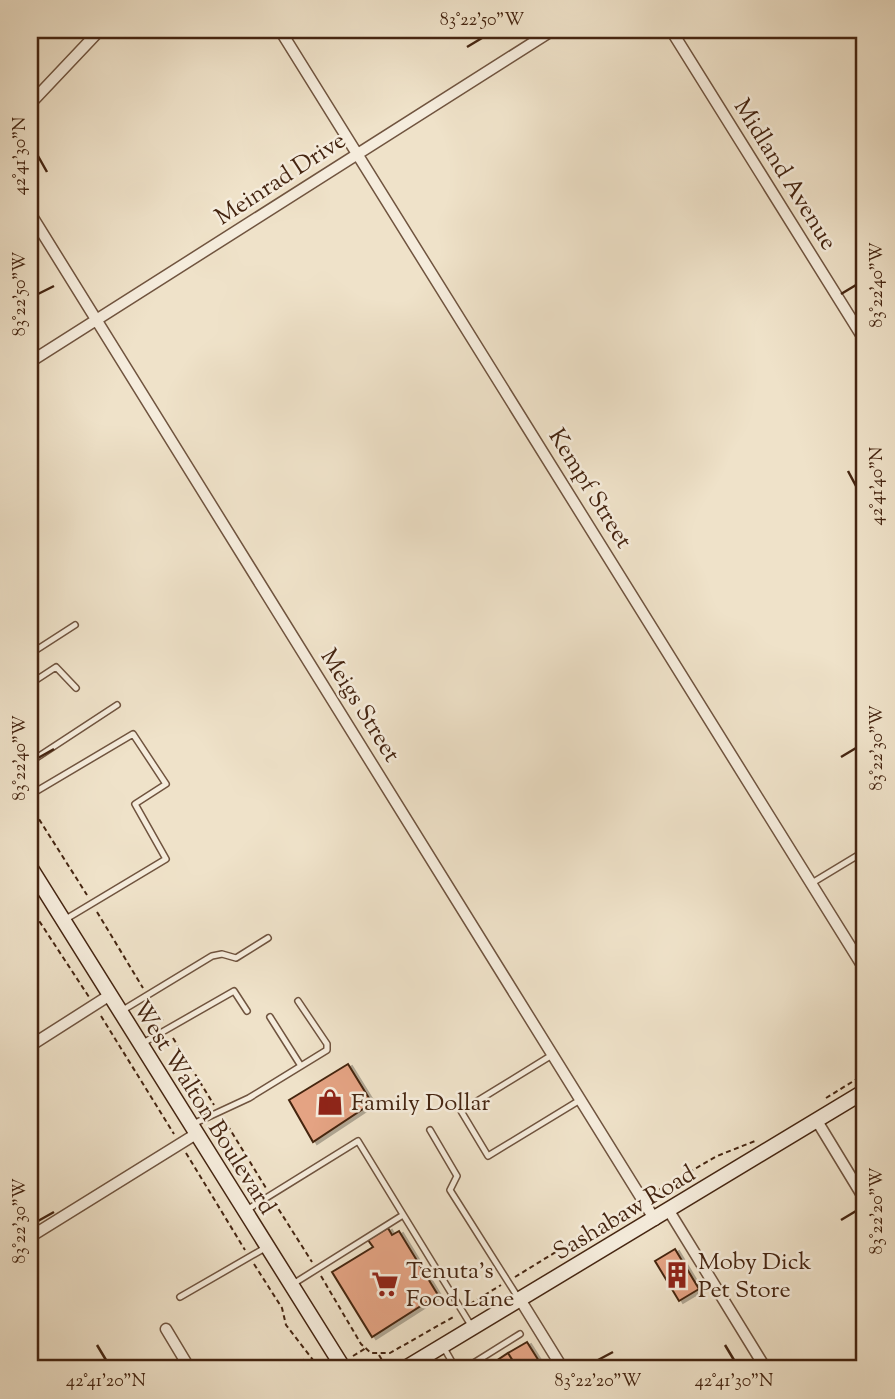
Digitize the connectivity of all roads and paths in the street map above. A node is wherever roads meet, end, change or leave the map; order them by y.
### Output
1 (100, 30) edge
2 (280, 30) edge
3 (553, 30) edge
4 (671, 30) edge
5 (30, 104) edge
6 (357, 154) junction
7 (30, 213) edge
8 (98, 319) junction
9 (865, 341) edge
10 (30, 362) edge
11 (75, 625) dead end
12 (30, 654) edge
13 (30, 684) edge
14 (76, 688) dead end
15 (117, 705) dead end
16 (30, 762) edge
17 (30, 795) edge
18 (30, 804) edge
19 (865, 851) edge
20 (30, 867) edge
21 (812, 883) junction
22 (91, 902) junction
23 (63, 921) junction
24 (268, 938) dead end
25 (862, 955) edge
26 (865, 970) edge
27 (110, 995) junction
28 (147, 995) junction
29 (298, 1000) dead end
30 (247, 1011) dead end
31 (120, 1012) junction
32 (270, 1017) dead end
33 (167, 1028) junction
34 (140, 1044) junction
35 (30, 1046) edge
36 (552, 1055) junction
37 (301, 1066) junction
38 (865, 1074) edge
39 (865, 1091) edge
40 (580, 1100) junction
41 (823, 1100) dead end
42 (219, 1112) junction
43 (817, 1121) junction
44 (193, 1130) junction
45 (430, 1130) dead end
46 (757, 1140) dead end
47 (270, 1195) junction
48 (642, 1200) junction
49 (865, 1200) edge
50 (669, 1211) junction
51 (243, 1212) junction
52 (403, 1215) junction
53 (654, 1220) junction
54 (30, 1237) edge
55 (266, 1248) junction
56 (317, 1269) junction
57 (507, 1282) junction
58 (290, 1286) junction
59 (180, 1297) dead end
60 (521, 1301) junction
61 (462, 1310) junction
62 (166, 1329) dead end
63 (474, 1330) junction
64 (520, 1334) dead end
65 (444, 1348) junction
66 (378, 1354) junction
67 (433, 1363) edge
68 (190, 1369) edge
69 (344, 1369) edge
70 (387, 1369) edge
71 (404, 1369) edge
72 (456, 1369) edge
73 (464, 1369) edge
74 (563, 1369) edge
75 (766, 1369) edge

1 - 5 street
2 - 6 street, Kempf Street
3 - 6 street, Meinrad Drive
4 - 9 street, Midland Avenue
6 - 8 street, Meinrad Drive
6 - 21 street, Kempf Street
7 - 8 street, Meigs Street
8 - 10 street, Meinrad Drive
8 - 36 street, Meigs Street
11 - 12 lane
13 - 14 lane
15 - 16 lane
17 - 22 lane
18 - 22 path
19 - 21 lane
20 - 23 main road, West Walton Boulevard
21 - 25 street, Kempf Street
22 - 23 lane
22 - 28 path
23 - 27 main road, West Walton Boulevard
24 - 28 lane
25 - 26 street, Kempf Street
27 - 31 main road, West Walton Boulevard
27 - 35 street
28 - 31 lane
28 - 33 path
29 - 37 lane
30 - 33 lane
31 - 34 main road, West Walton Boulevard
32 - 37 lane
33 - 34 lane
33 - 42 path
34 - 44 main road, West Walton Boulevard
36 - 40 street, Meigs Street
36 - 40 lane
37 - 42 lane
38 - 41 path
39 - 43 main road, Sashabaw Road
40 - 48 street, Meigs Street
42 - 44 lane
42 - 47 path
43 - 49 street
43 - 50 main road, Sashabaw Road
44 - 51 main road, West Walton Boulevard
44 - 54 street
45 - 57 lane
46 - 48 path
47 - 51 lane
47 - 52 lane
47 - 56 path
48 - 53 street, Meigs Street
48 - 57 path
50 - 53 main road, Sashabaw Road
50 - 75 street
51 - 55 main road, West Walton Boulevard
52 - 56 lane
52 - 61 lane
53 - 60 main road, Sashabaw Road
55 - 58 main road, West Walton Boulevard
55 - 59 lane
56 - 58 lane
56 - 66 path
57 - 60 lane
57 - 61 path
58 - 69 main road, West Walton Boulevard
60 - 63 main road, Sashabaw Road
60 - 74 street
61 - 63 lane
61 - 66 path
62 - 68 street
63 - 65 main road, Sashabaw Road
64 - 73 lane
65 - 67 main road, Sashabaw Road
65 - 72 lane
66 - 70 path
67 - 71 main road, Sashabaw Road

